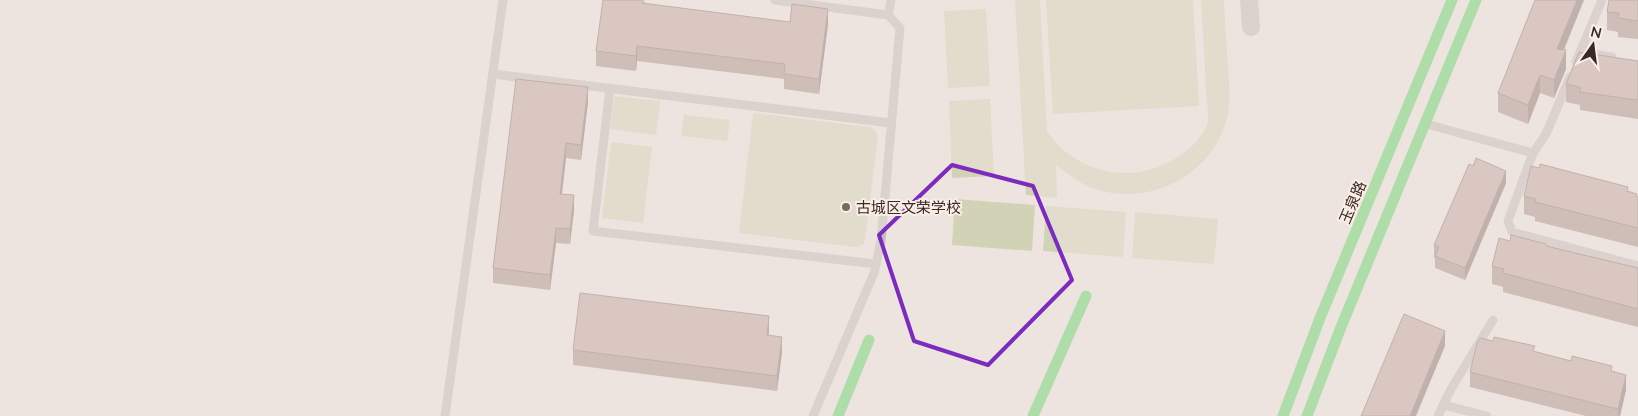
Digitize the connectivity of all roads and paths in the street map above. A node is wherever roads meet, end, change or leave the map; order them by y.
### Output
1 (503, 0) edge
2 (775, 0) edge
3 (890, 0) edge
4 (1250, 0) edge
5 (1452, 0) edge
6 (1476, 0) edge
7 (1602, 0) edge
8 (888, 15) junction
9 (1251, 27) dead end
10 (1580, 52) junction
11 (1619, 58) edge
12 (493, 74) junction
13 (610, 88) junction
14 (891, 123) junction
15 (1426, 124) junction
16 (1533, 153) junction
17 (876, 264) junction
18 (1638, 266) edge
19 (1086, 296) dead end
20 (1493, 320) dead end
21 (869, 340) dead end
22 (1444, 405) junction
23 (445, 416) edge
24 (813, 416) edge
25 (838, 416) edge
26 (1033, 416) edge
27 (1282, 416) edge
28 (1307, 416) edge
29 (1438, 416) edge
30 (1488, 416) edge

1 - 12 lane
2 - 8 lane
3 - 8 lane
4 - 9 street
5 - 27 main road, 玉泉路
6 - 15 main road
7 - 10 lane
8 - 14 lane
10 - 11 lane
10 - 16 lane
12 - 13 lane
12 - 23 lane
13 - 14 lane
13 - 17 lane
14 - 17 lane
15 - 16 lane
15 - 28 main road
16 - 18 lane
17 - 24 lane
19 - 26 main road
20 - 22 lane
21 - 25 main road
22 - 29 lane
22 - 30 lane

